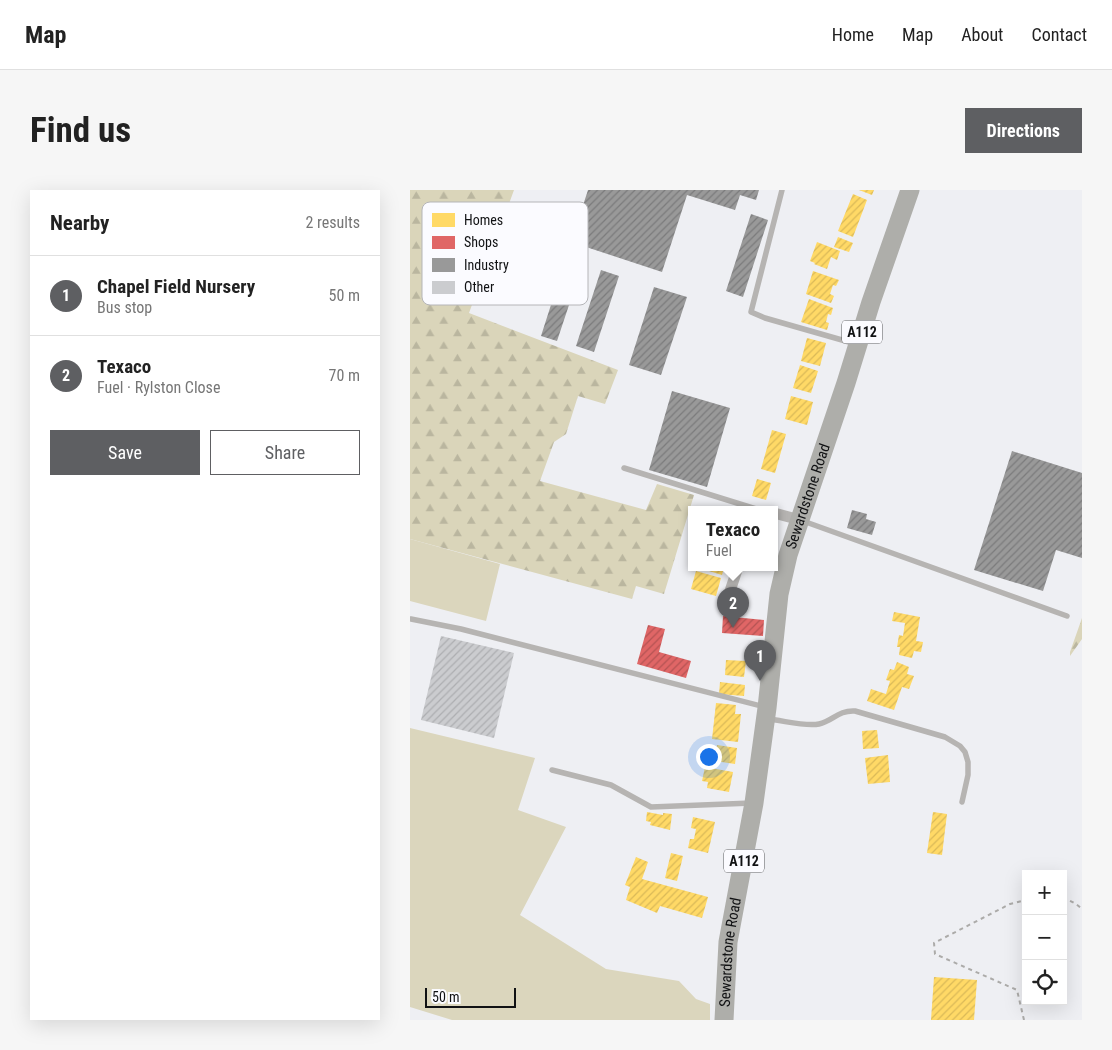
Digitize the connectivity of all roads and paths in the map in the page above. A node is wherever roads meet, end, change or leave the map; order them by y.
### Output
1 (782, 190) edge
2 (910, 190) edge
3 (858, 345) junction
4 (624, 468) dead end
5 (746, 506) edge
6 (778, 515) edge
7 (800, 520) junction
8 (737, 571) edge
9 (729, 594) dead end
10 (1067, 616) dead end
11 (410, 619) edge
12 (766, 713) junction
13 (552, 770) dead end
14 (962, 802) dead end
15 (754, 803) junction
16 (1067, 899) edge
17 (1022, 901) edge
18 (1082, 909) edge
19 (724, 1020) edge
20 (1024, 1020) edge

1 - 3 lane
2 - 3 main road, Sewardstone Road / A112
3 - 7 main road, Sewardstone Road / A112
4 - 5 lane
6 - 7 street
7 - 10 lane
7 - 12 main road, Sewardstone Road / A112
8 - 9 street
11 - 12 lane
12 - 14 lane
12 - 15 main road, Sewardstone Road / A112
13 - 15 lane
15 - 19 main road, Sewardstone Road / A112
16 - 18 path
17 - 20 path

